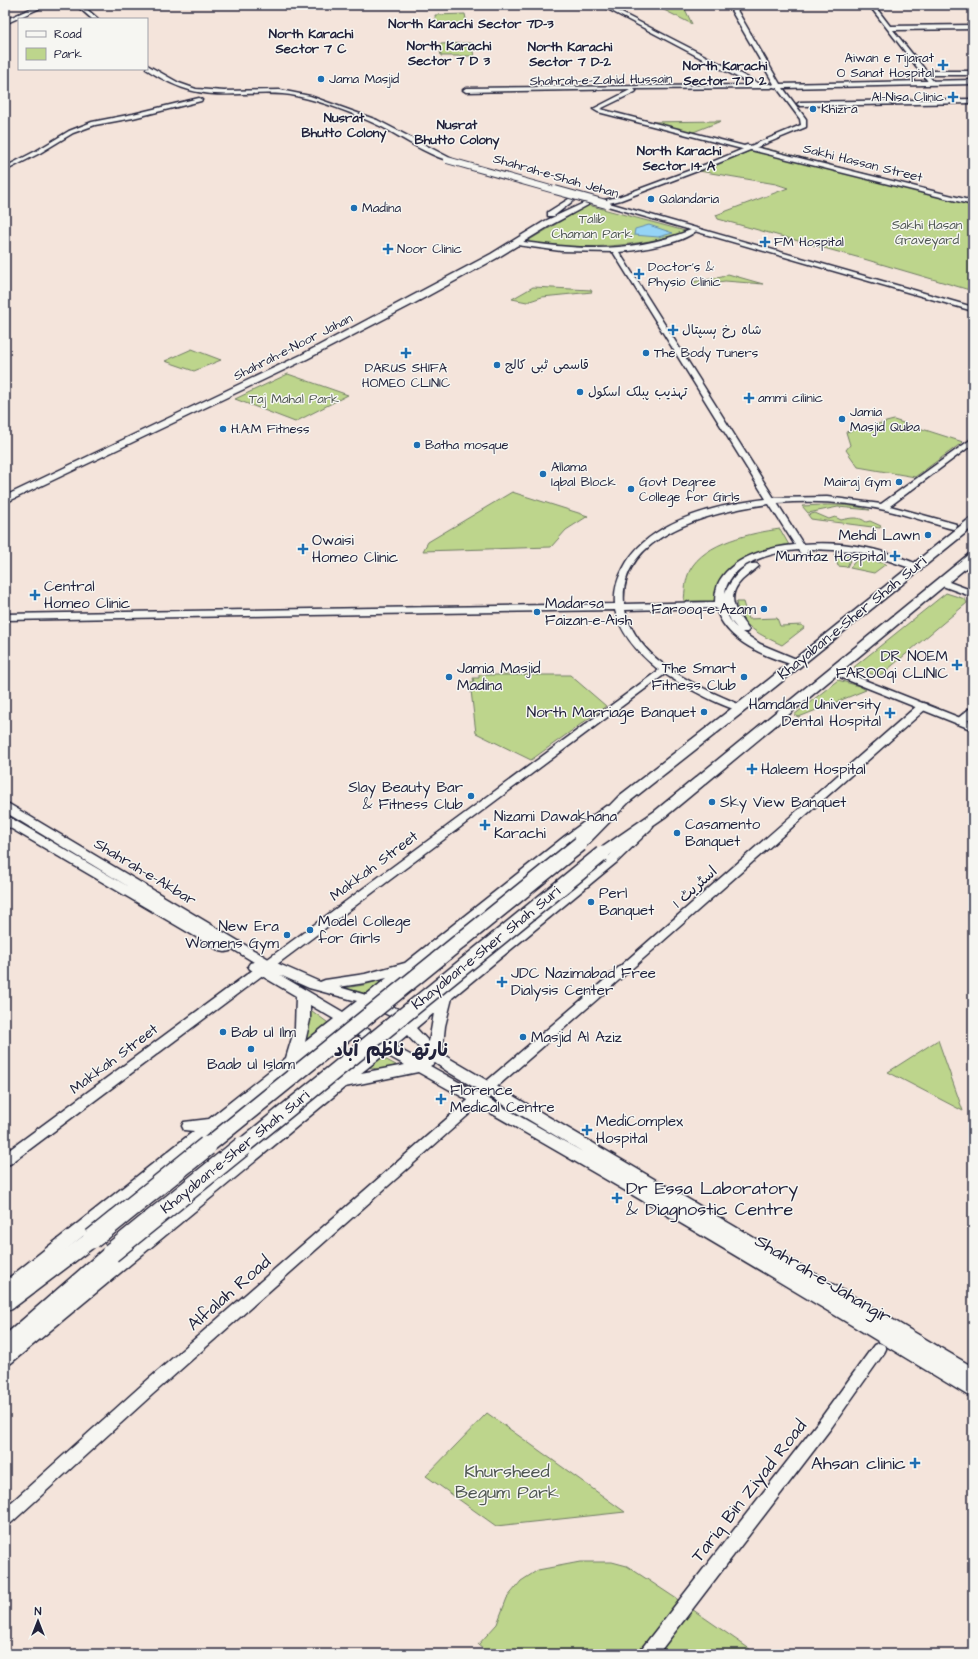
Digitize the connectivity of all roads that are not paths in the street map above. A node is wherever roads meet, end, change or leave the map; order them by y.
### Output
1 (44, 5) edge
2 (71, 5) edge
3 (79, 5) edge
4 (602, 5) edge
5 (609, 5) edge
6 (725, 5) edge
7 (731, 5) edge
8 (871, 5) edge
9 (86, 18) edge
10 (94, 18) edge
11 (5, 22) edge
12 (973, 27) edge
13 (890, 28) junction
14 (148, 69) edge
15 (973, 74) edge
16 (928, 78) junction
17 (945, 83) junction
18 (973, 83) edge
19 (917, 84) junction
20 (963, 84) junction
21 (770, 87) junction
22 (633, 91) junction
23 (199, 100) dead end
24 (973, 101) edge
25 (800, 104) dead end
26 (750, 147) junction
27 (5, 169) edge
28 (572, 198) junction
29 (605, 200) junction
30 (973, 202) edge
31 (586, 204) junction
32 (539, 221) junction
33 (548, 223) junction
34 (693, 231) dead end
35 (516, 243) junction
36 (615, 250) junction
37 (451, 277) junction
38 (871, 278) junction
39 (401, 300) junction
40 (410, 302) junction
41 (973, 305) edge
42 (973, 309) edge
43 (313, 344) junction
44 (322, 347) junction
45 (170, 414) junction
46 (179, 417) junction
47 (973, 440) edge
48 (5, 492) edge
49 (5, 500) edge
50 (772, 501) junction
51 (883, 507) junction
52 (973, 521) edge
53 (953, 526) dead end
54 (802, 549) junction
55 (973, 556) edge
56 (914, 568) junction
57 (941, 582) junction
58 (973, 594) edge
59 (724, 605) junction
60 (618, 607) junction
61 (5, 617) edge
62 (799, 661) junction
63 (836, 669) junction
64 (665, 670) junction
65 (923, 706) junction
66 (739, 708) junction
67 (968, 717) edge
68 (973, 727) edge
69 (624, 800) junction
70 (5, 807) edge
71 (660, 814) junction
72 (5, 820) edge
73 (418, 961) junction
74 (264, 967) junction
75 (314, 985) junction
76 (302, 994) junction
77 (447, 996) junction
78 (369, 1000) junction
79 (344, 1019) junction
80 (409, 1027) junction
81 (384, 1047) junction
82 (435, 1056) junction
83 (291, 1062) junction
84 (420, 1067) junction
85 (341, 1083) junction
86 (483, 1093) junction
87 (213, 1124) junction
88 (189, 1126) dead end
89 (5, 1160) edge
90 (5, 1290) edge
91 (5, 1304) edge
92 (5, 1346) edge
93 (879, 1349) dead end
94 (5, 1358) edge
95 (973, 1375) edge
96 (973, 1390) edge
97 (5, 1518) edge
98 (648, 1654) edge

1 - 11 main road
2 - 9 main road
3 - 10 main road
4 - 21 street
5 - 21 street
6 - 21 main road
7 - 21 main road
8 - 13 street
12 - 13 street
13 - 16 street
14 - 38 main road, Shahrah-e-Shah Jehan, bridge
15 - 16 street
16 - 17 main road, Shahrah-e-Zahid Hussain
16 - 19 main road, Shahrah-e-Zahid Hussain
17 - 18 main road, Shahrah-e-Zahid Hussain
17 - 20 street
18 - 20 main road, Shahrah-e-Zahid Hussain
19 - 20 main road, Shahrah-e-Zahid Hussain
19 - 21 main road, Shahrah-e-Zahid Hussain
21 - 22 street, Shahrah-e-Zahid Hussain
21 - 22 street, Shahrah-e-Zahid Hussain
21 - 26 main road
22 - 26 street, Sakhi Hassan Street
23 - 27 street
24 - 25 street
26 - 29 main road
26 - 30 street, Sakhi Hassan Street
28 - 29 main road
28 - 31 main road
28 - 32 main road, Shahrah-e-Noor Jahan
29 - 31 main road
31 - 33 main road, Shahrah-e-Noor Jahan
32 - 33 main road
32 - 37 main road, Shahrah-e-Noor Jahan
33 - 35 main road, Shahrah-e-Noor Jahan
34 - 36 street
35 - 36 street
35 - 37 main road, Shahrah-e-Noor Jahan
36 - 50 street
37 - 39 main road, Shahrah-e-Noor Jahan
37 - 40 main road, Shahrah-e-Noor Jahan
38 - 41 main road
38 - 42 main road
39 - 40 main road
39 - 43 main road, Shahrah-e-Noor Jahan
40 - 44 main road, Shahrah-e-Noor Jahan
43 - 44 main road
43 - 45 main road, Shahrah-e-Noor Jahan
44 - 46 main road, Shahrah-e-Noor Jahan
45 - 46 main road
45 - 48 main road, Shahrah-e-Noor Jahan
46 - 49 main road, Shahrah-e-Noor Jahan
47 - 51 street
50 - 51 street
50 - 54 street
50 - 60 street
51 - 53 street
52 - 56 main road, Khayaban-e-Sher Shah Suri
54 - 56 street
54 - 59 street
55 - 57 main road, Khayaban-e-Sher Shah Suri
56 - 62 main road, Khayaban-e-Sher Shah Suri
57 - 58 main road
57 - 63 main road, Khayaban-e-Sher Shah Suri
59 - 60 street
59 - 62 street
60 - 61 street
60 - 64 street
62 - 66 main road, Khayaban-e-Sher Shah Suri
63 - 65 main road
63 - 67 main road
63 - 71 main road, Khayaban-e-Sher Shah Suri
64 - 66 street
64 - 74 street, Makkah Street
65 - 67 main road
65 - 86 street, اسٹریٹ 1
66 - 69 main road, Khayaban-e-Sher Shah Suri
67 - 68 main road
69 - 73 main road
69 - 91 main road, Khayaban-e-Sher Shah Suri, bridge
70 - 74 main road, Shahrah-e-Akbar
71 - 77 main road
71 - 92 main road, Khayaban-e-Sher Shah Suri, bridge
72 - 74 main road, Shahrah-e-Akbar
73 - 75 main road
73 - 78 main road
74 - 75 main road, Shahrah-e-Jahangir
74 - 76 main road, Shahrah-e-Jahangir
74 - 89 street, Makkah Street
75 - 78 main road, Shahrah-e-Jahangir
76 - 79 main road, Shahrah-e-Jahangir
76 - 83 main road
77 - 80 main road
77 - 82 main road
78 - 79 main road
78 - 80 main road, Shahrah-e-Jahangir
79 - 81 main road, Shahrah-e-Jahangir
79 - 83 main road
80 - 81 main road
80 - 82 main road, Shahrah-e-Jahangir
81 - 84 main road, Shahrah-e-Jahangir
81 - 85 main road
82 - 84 main road
82 - 86 main road, Shahrah-e-Jahangir
83 - 87 main road
84 - 85 main road
84 - 86 main road, Shahrah-e-Jahangir
85 - 94 main road
86 - 95 main road, Shahrah-e-Jahangir
86 - 96 main road, Shahrah-e-Jahangir
86 - 97 street, Alfalah Road
87 - 88 main road
87 - 90 main road
93 - 98 street, Tariq Bin Ziyad Road

